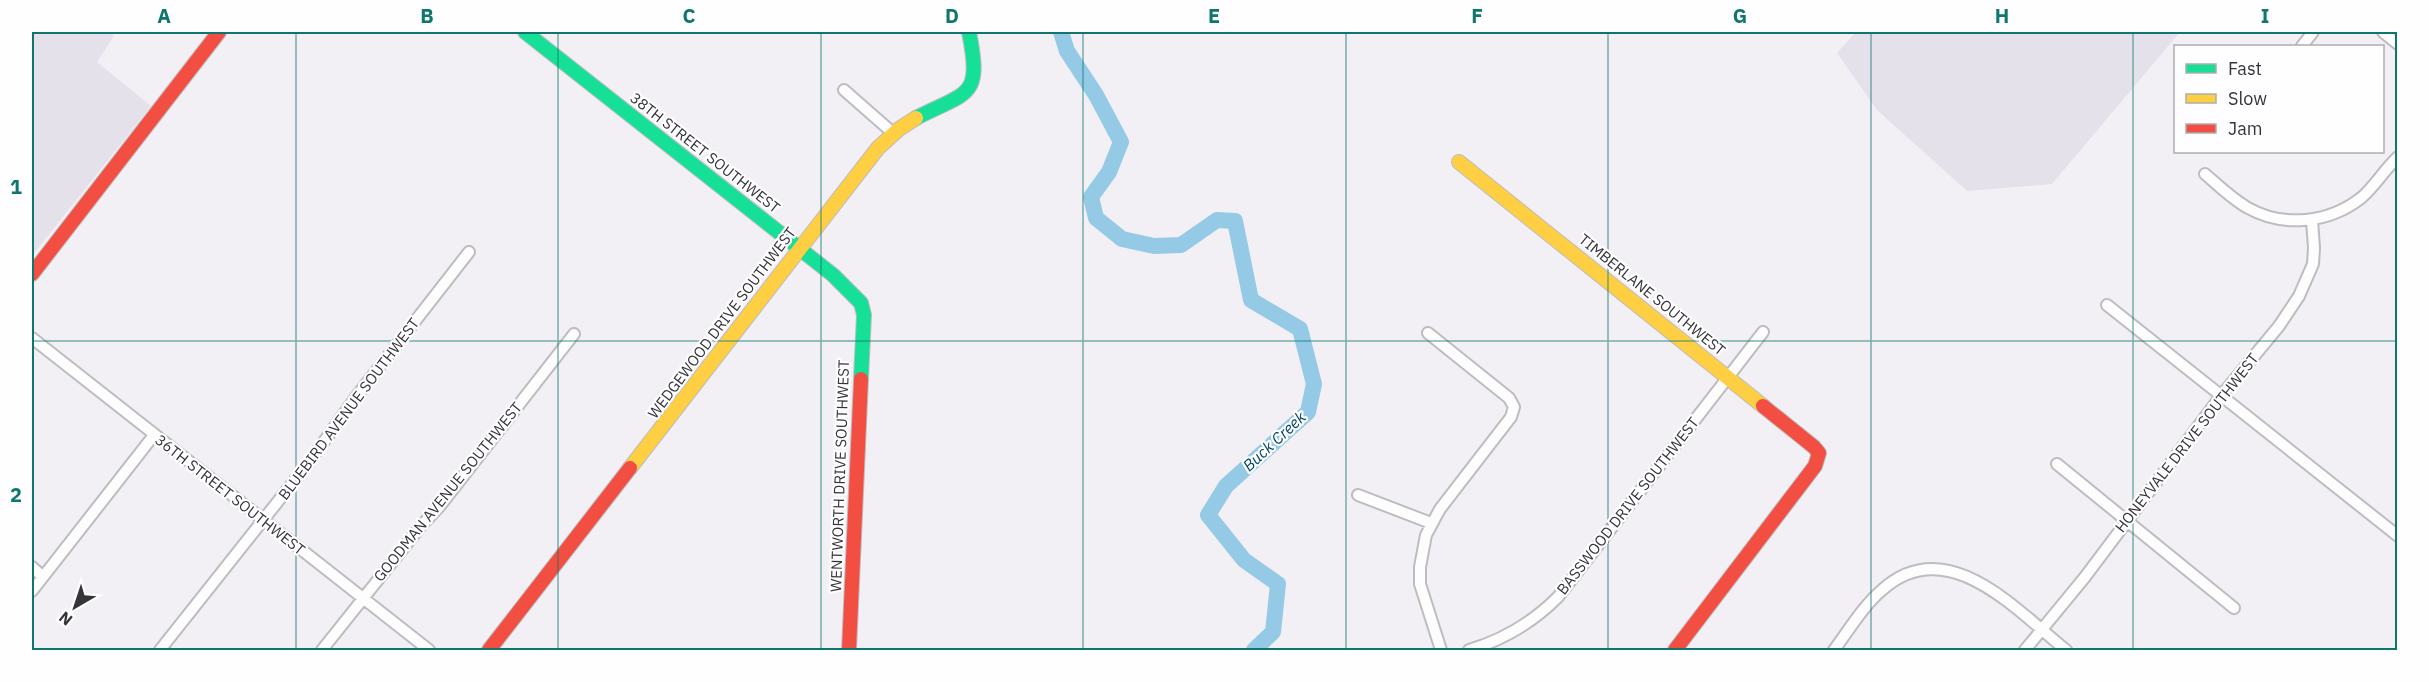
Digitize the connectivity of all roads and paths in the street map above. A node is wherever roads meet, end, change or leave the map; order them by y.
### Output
1 (219, 32) edge
2 (525, 32) edge
3 (969, 32) edge
4 (2313, 32) edge
5 (2383, 32) edge
6 (2397, 44) edge
7 (2303, 45) edge
8 (844, 90) dead end
9 (893, 133) junction
10 (2397, 157) edge
11 (1459, 162) dead end
12 (2205, 174) dead end
13 (2312, 220) junction
14 (800, 249) junction
15 (470, 252) dead end
16 (32, 274) edge
17 (861, 303) joint
18 (2107, 305) dead end
19 (1763, 332) dead end
20 (1428, 333) dead end
21 (574, 334) dead end
22 (32, 338) edge
23 (1728, 377) junction
24 (2221, 396) junction
25 (154, 435) junction
26 (2057, 464) dead end
27 (1358, 495) dead end
28 (2127, 520) junction
29 (261, 521) junction
30 (1431, 523) junction
31 (2397, 536) edge
32 (32, 567) edge
33 (43, 577) junction
34 (32, 591) edge
35 (363, 598) junction
36 (2234, 608) dead end
37 (2042, 631) junction
38 (160, 651) edge
39 (322, 651) edge
40 (429, 651) edge
41 (489, 651) edge
42 (849, 651) edge
43 (1441, 651) edge
44 (1468, 651) edge
45 (1675, 651) edge
46 (1834, 651) edge
47 (2025, 651) edge
48 (2066, 651) edge

1 - 16 street
2 - 14 street, 38TH STREET SOUTHWEST
3 - 9 street, WEDGEWOOD DRIVE SOUTHWEST
4 - 7 street
5 - 6 street
8 - 9 street
9 - 14 street, WEDGEWOOD DRIVE SOUTHWEST
10 - 13 street
11 - 23 street, TIMBERLANE SOUTHWEST
12 - 13 street
13 - 24 street, HONEYVALE DRIVE SOUTHWEST
14 - 17 street, 38TH STREET SOUTHWEST
14 - 41 street, WEDGEWOOD DRIVE SOUTHWEST
15 - 29 street, BLUEBIRD AVENUE SOUTHWEST
17 - 42 street, WENTWORTH DRIVE SOUTHWEST
18 - 24 street
19 - 23 street, BASSWOOD DRIVE SOUTHWEST
20 - 30 street
21 - 35 street, GOODMAN AVENUE SOUTHWEST
22 - 25 street, 36TH STREET SOUTHWEST
23 - 44 street, BASSWOOD DRIVE SOUTHWEST
23 - 45 street, TIMBERLANE SOUTHWEST
24 - 28 street, HONEYVALE DRIVE SOUTHWEST
24 - 31 street
25 - 29 street, 36TH STREET SOUTHWEST
25 - 33 street
26 - 28 street
27 - 30 street
28 - 36 street
28 - 37 street, HONEYVALE DRIVE SOUTHWEST
29 - 35 street, 36TH STREET SOUTHWEST
29 - 38 street, BLUEBIRD AVENUE SOUTHWEST
30 - 43 street
32 - 33 street
33 - 34 street
35 - 39 street, GOODMAN AVENUE SOUTHWEST
35 - 40 street, 36TH STREET SOUTHWEST
37 - 46 street
37 - 47 street, HONEYVALE DRIVE SOUTHWEST
37 - 48 street

